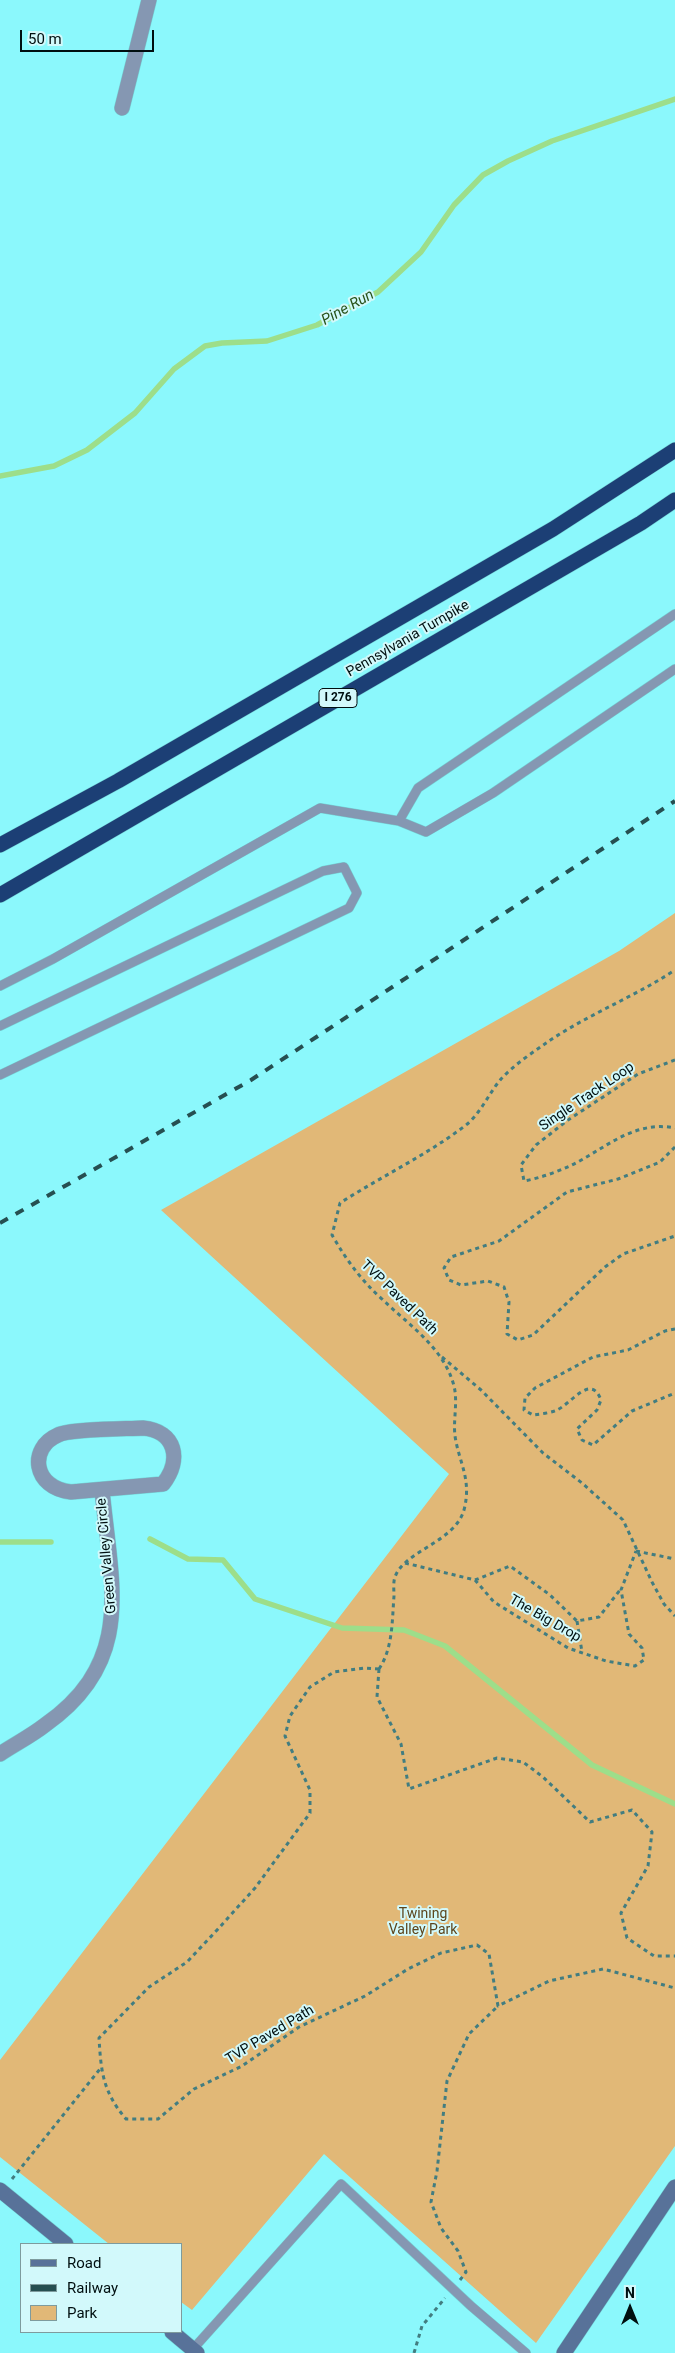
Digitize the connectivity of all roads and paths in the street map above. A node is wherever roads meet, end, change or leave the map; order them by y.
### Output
1 (149, 0) edge
2 (122, 108) dead end
3 (675, 450) edge
4 (675, 500) edge
5 (675, 614) edge
6 (675, 669) edge
7 (400, 821) junction
8 (0, 845) edge
9 (0, 895) edge
10 (675, 970) edge
11 (0, 986) edge
12 (0, 1026) edge
13 (675, 1060) edge
14 (0, 1075) edge
15 (675, 1128) edge
16 (675, 1147) edge
17 (675, 1236) edge
18 (675, 1329) edge
19 (440, 1355) junction
20 (675, 1393) edge
21 (102, 1490) junction
22 (636, 1551) junction
23 (675, 1559) edge
24 (405, 1563) junction
25 (475, 1580) junction
26 (621, 1590) junction
27 (675, 1616) edge
28 (577, 1621) junction
29 (582, 1653) junction
30 (379, 1669) junction
31 (0, 1754) edge
32 (675, 1956) edge
33 (675, 1988) edge
34 (498, 2006) junction
35 (100, 2069) junction
36 (675, 2187) edge
37 (1, 2190) edge
38 (65, 2243) edge
39 (453, 2289) junction
40 (173, 2333) edge
41 (195, 2351) edge
42 (414, 2353) edge
43 (526, 2353) edge
44 (564, 2353) edge

1 - 2 street
3 - 8 highway, Pennsylvania Turnpike / I 276
4 - 9 highway, Pennsylvania Turnpike / I 276
5 - 7 lane
6 - 7 lane
7 - 11 lane
10 - 19 path, TVP Paved Path
12 - 14 lane
13 - 15 path, Single Track Loop
16 - 17 path
18 - 20 path
19 - 22 path
19 - 24 path, TVP Paved Path
21 - 21 street, Green Valley Circle
21 - 31 street, Green Valley Circle
22 - 23 path
22 - 26 path
22 - 27 path
24 - 25 path
24 - 30 path, TVP Paved Path
25 - 28 path
25 - 29 path, The Big Drop
26 - 28 path
26 - 29 path, The Big Drop
28 - 29 path
30 - 32 path
30 - 35 path, TVP Paved Path
33 - 34 path
34 - 35 path, TVP Paved Path
34 - 39 path
35 - 37 path
36 - 44 street
37 - 38 street
39 - 41 lane
39 - 42 path
39 - 43 lane
40 - 41 street

